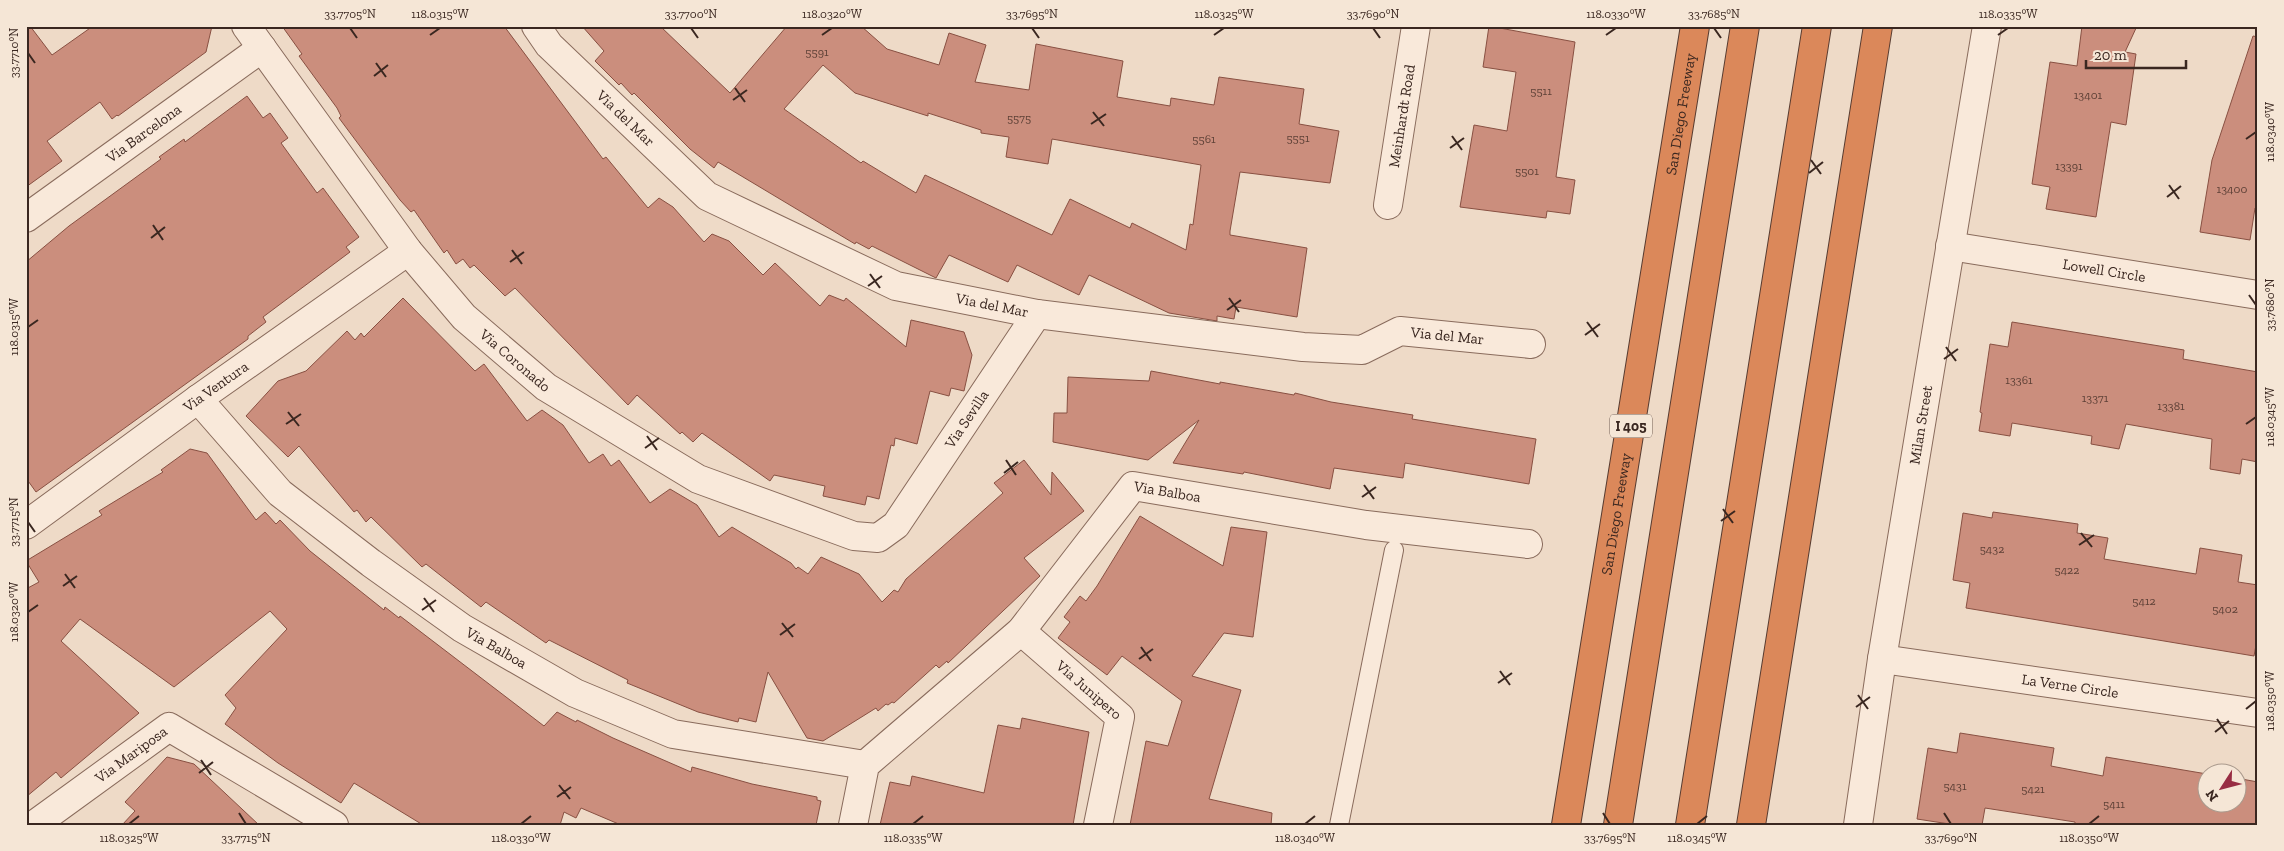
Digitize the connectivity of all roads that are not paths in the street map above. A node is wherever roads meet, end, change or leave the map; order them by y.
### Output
1 (246, 26) edge
2 (536, 26) edge
3 (1416, 26) edge
4 (1695, 26) edge
5 (1745, 26) edge
6 (1817, 26) edge
7 (1878, 26) edge
8 (1987, 26) edge
9 (262, 48) junction
10 (1388, 205) dead end
11 (26, 218) edge
12 (1950, 246) junction
13 (408, 250) junction
14 (2258, 295) edge
15 (1036, 314) junction
16 (1531, 344) dead end
17 (198, 399) junction
18 (896, 525) joint
19 (26, 526) edge
20 (1528, 544) dead end
21 (1394, 550) dead end
22 (1021, 631) junction
23 (1882, 658) junction
24 (2258, 713) edge
25 (865, 765) junction
26 (34, 825) edge
27 (334, 825) edge
28 (853, 825) edge
29 (1098, 825) edge
30 (1339, 825) edge
31 (1566, 825) edge
32 (1618, 825) edge
33 (1690, 825) edge
34 (1751, 825) edge
35 (1858, 825) edge

1 - 9 street, Via Coronado
2 - 15 street, Via del Mar
3 - 10 street, Meinhardt Road
4 - 31 highway, San Diego Freeway / I 405
5 - 32 highway
6 - 33 highway
7 - 34 highway
8 - 12 street, Milan Street
9 - 11 street, Via Barcelona
9 - 13 street, Via Coronado
12 - 14 street, Lowell Circle
12 - 23 street, Milan Street
13 - 17 street, Via Ventura
13 - 18 street, Via Coronado
15 - 16 street, Via del Mar
15 - 18 street, Via Sevilla
17 - 19 street, Via Ventura
17 - 25 street, Via Balboa
20 - 22 street, Via Balboa
21 - 30 lane
22 - 25 street, Via Balboa
22 - 29 street, Via Junipero
23 - 24 street, La Verne Circle
23 - 35 street, Milan Street
25 - 28 street
26 - 27 street, Via Mariposa

